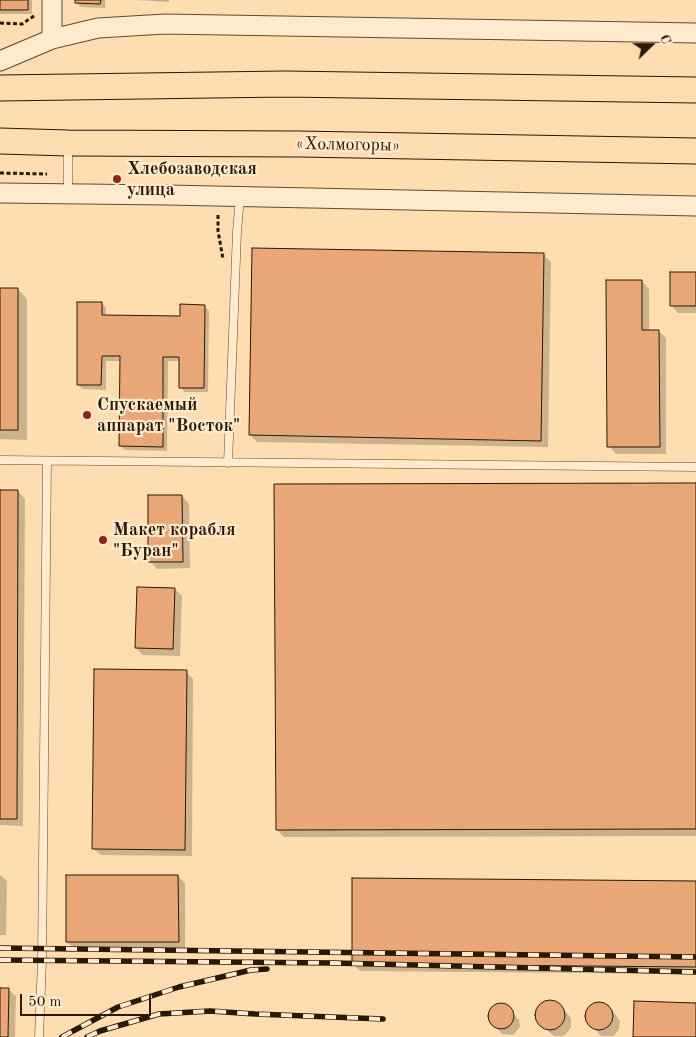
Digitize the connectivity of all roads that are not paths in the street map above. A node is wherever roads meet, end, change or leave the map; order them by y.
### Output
1 (52, 0) edge
2 (696, 33) edge
3 (52, 39) junction
4 (0, 61) edge
5 (0, 88) edge
6 (696, 90) edge
7 (0, 141) edge
8 (68, 143) junction
9 (696, 151) edge
10 (0, 193) edge
11 (68, 194) junction
12 (240, 196) junction
13 (696, 206) edge
14 (0, 460) edge
15 (46, 461) junction
16 (228, 463) junction
17 (696, 467) edge
18 (39, 1037) edge

1 - 3 street
2 - 3 street
3 - 4 street
5 - 6 highway
7 - 8 highway, «Холмогоры»
8 - 9 highway, «Холмогоры»
8 - 11 lane
10 - 11 street
11 - 12 street
12 - 13 street
12 - 16 lane
14 - 15 lane
15 - 16 lane
15 - 18 lane
16 - 17 lane

